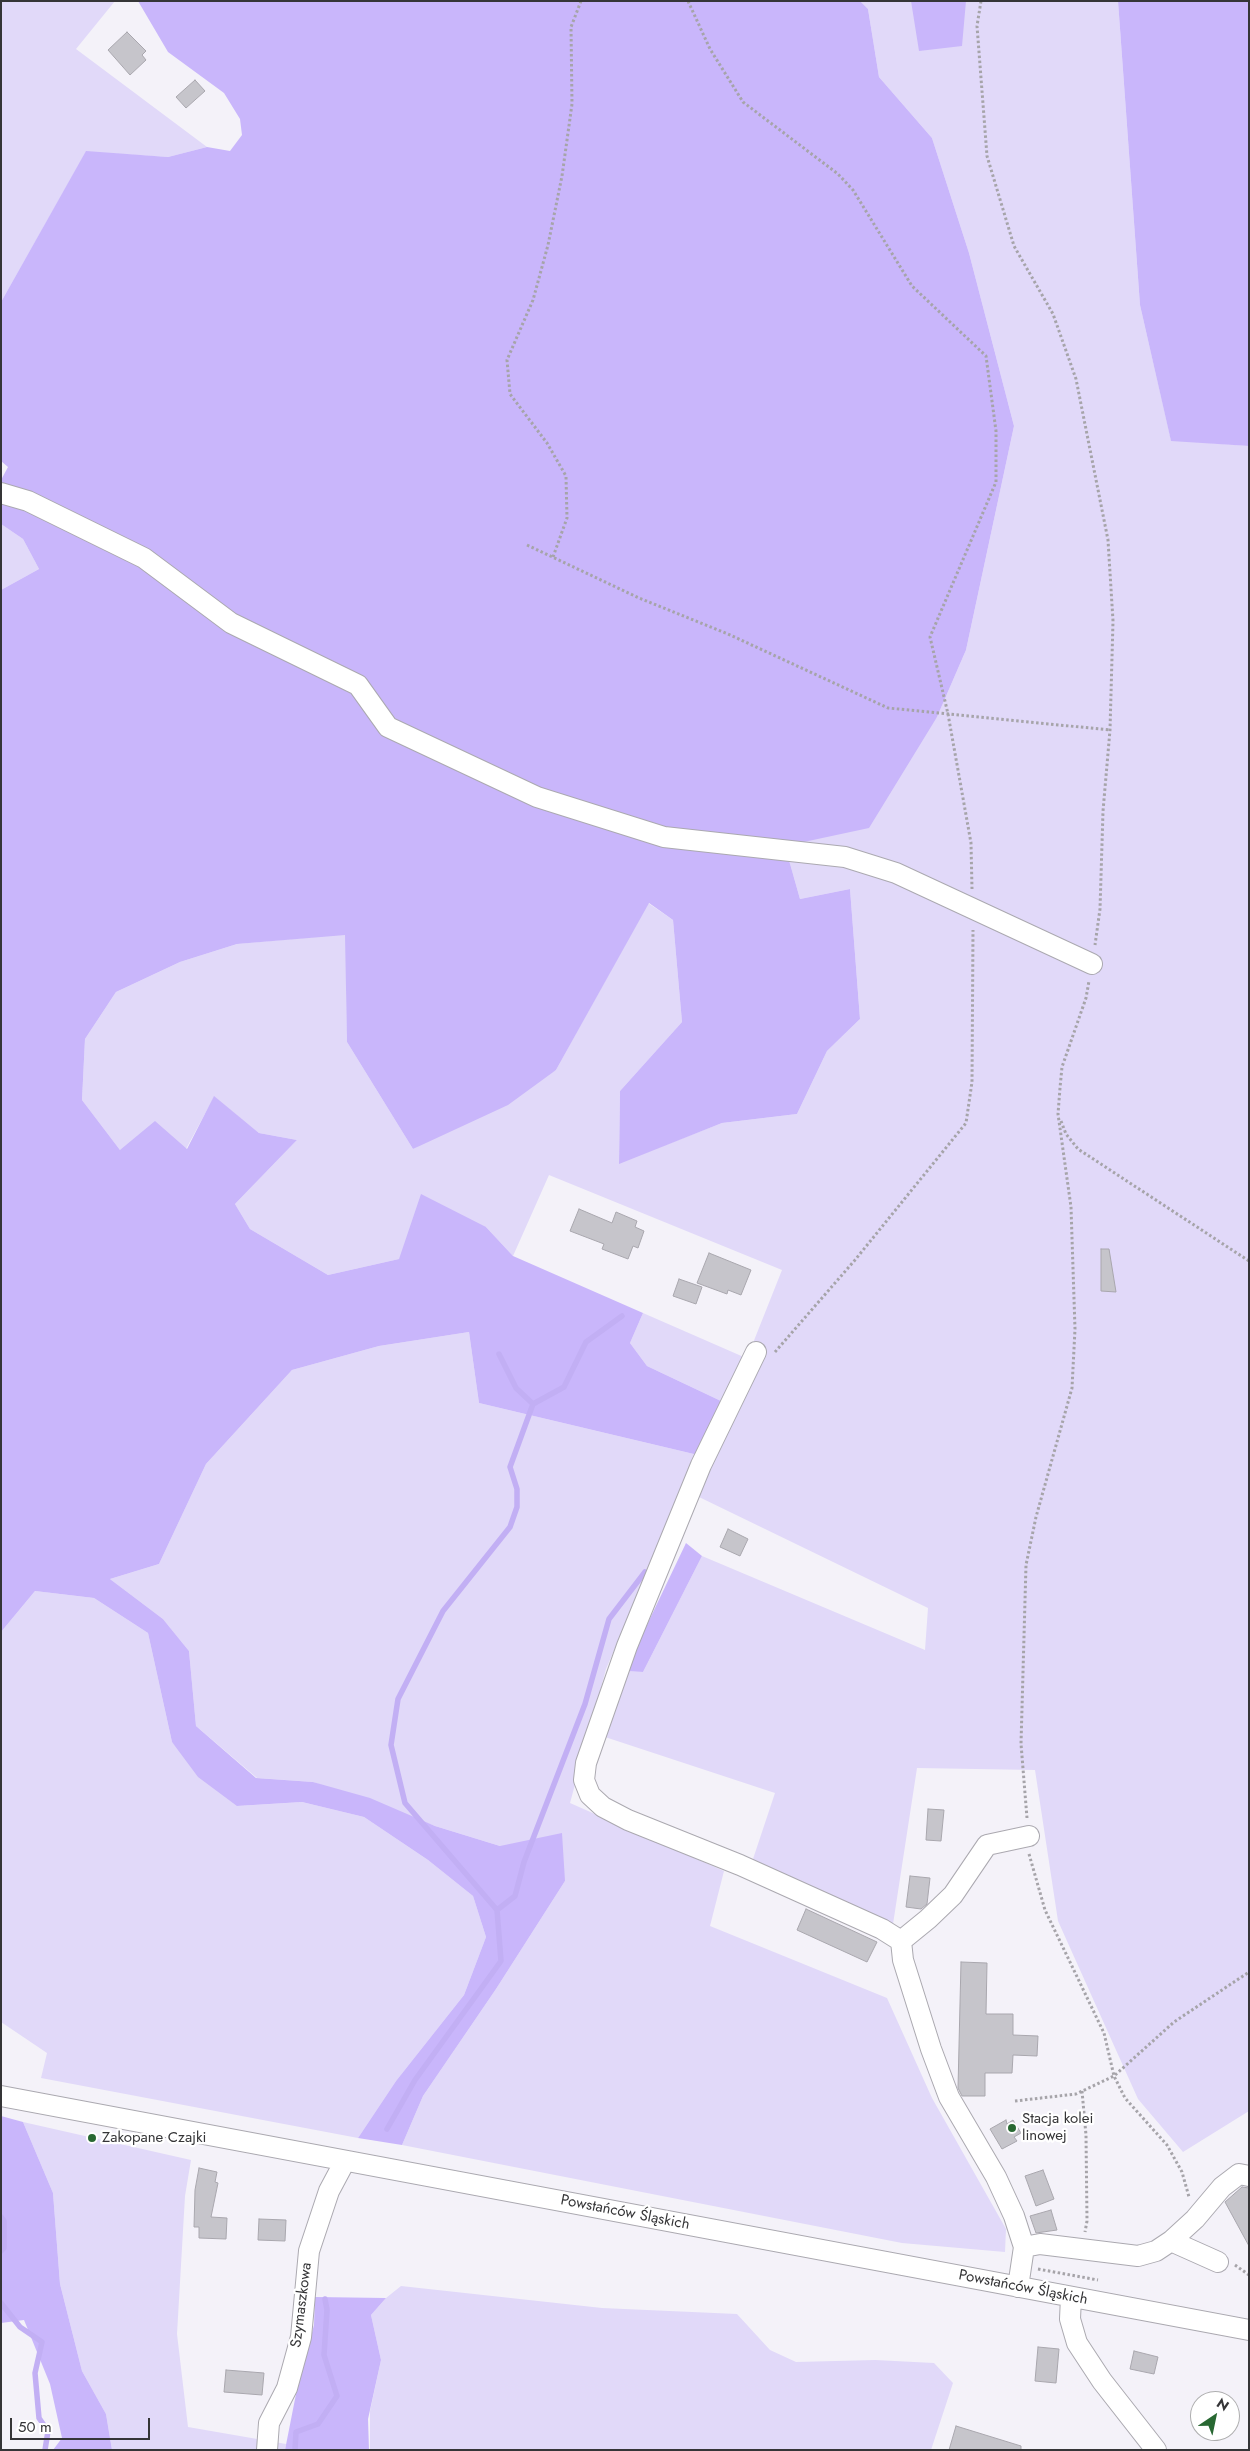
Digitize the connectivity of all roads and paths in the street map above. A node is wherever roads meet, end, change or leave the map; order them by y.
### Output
1 (580, 1) edge
2 (688, 1) edge
3 (980, 1) edge
4 (1, 493) edge
5 (527, 545) dead end
6 (553, 557) junction
7 (948, 714) junction
8 (1110, 730) junction
9 (973, 908) junction
10 (1092, 964) junction
11 (1058, 1114) junction
12 (1249, 1261) edge
13 (756, 1352) joint
14 (1029, 1845) junction
15 (901, 1941) junction
16 (1249, 1972) edge
17 (1114, 2076) junction
18 (1082, 2091) junction
19 (1, 2096) edge
20 (1015, 2101) dead end
21 (345, 2161) junction
22 (1249, 2176) edge
23 (1195, 2219) junction
24 (1087, 2221) dead end
25 (1171, 2241) junction
26 (1024, 2247) junction
27 (1218, 2262) dead end
28 (1241, 2271) dead end
29 (1249, 2275) edge
30 (1018, 2287) junction
31 (1071, 2297) junction
32 (1249, 2330) edge
33 (267, 2450) edge
34 (1156, 2450) edge

1 - 6 path
2 - 7 path
3 - 8 path
4 - 9 street
5 - 6 path
6 - 7 path
7 - 8 path
7 - 9 path
8 - 10 path
9 - 10 street
9 - 13 path
10 - 11 path
11 - 12 path
11 - 14 path
13 - 15 street
14 - 15 street
14 - 17 path
15 - 26 street
16 - 17 path
17 - 18 path
17 - 23 path
18 - 20 path
18 - 24 path
19 - 21 street, Powstańców Śląskich
21 - 30 street, Powstańców Śląskich
21 - 33 street, Szymaszkowa
22 - 23 street
23 - 25 street
25 - 26 street
25 - 27 street
26 - 30 street
28 - 29 path
30 - 31 street, Powstańców Śląskich
31 - 32 street, Powstańców Śląskich
31 - 34 street

